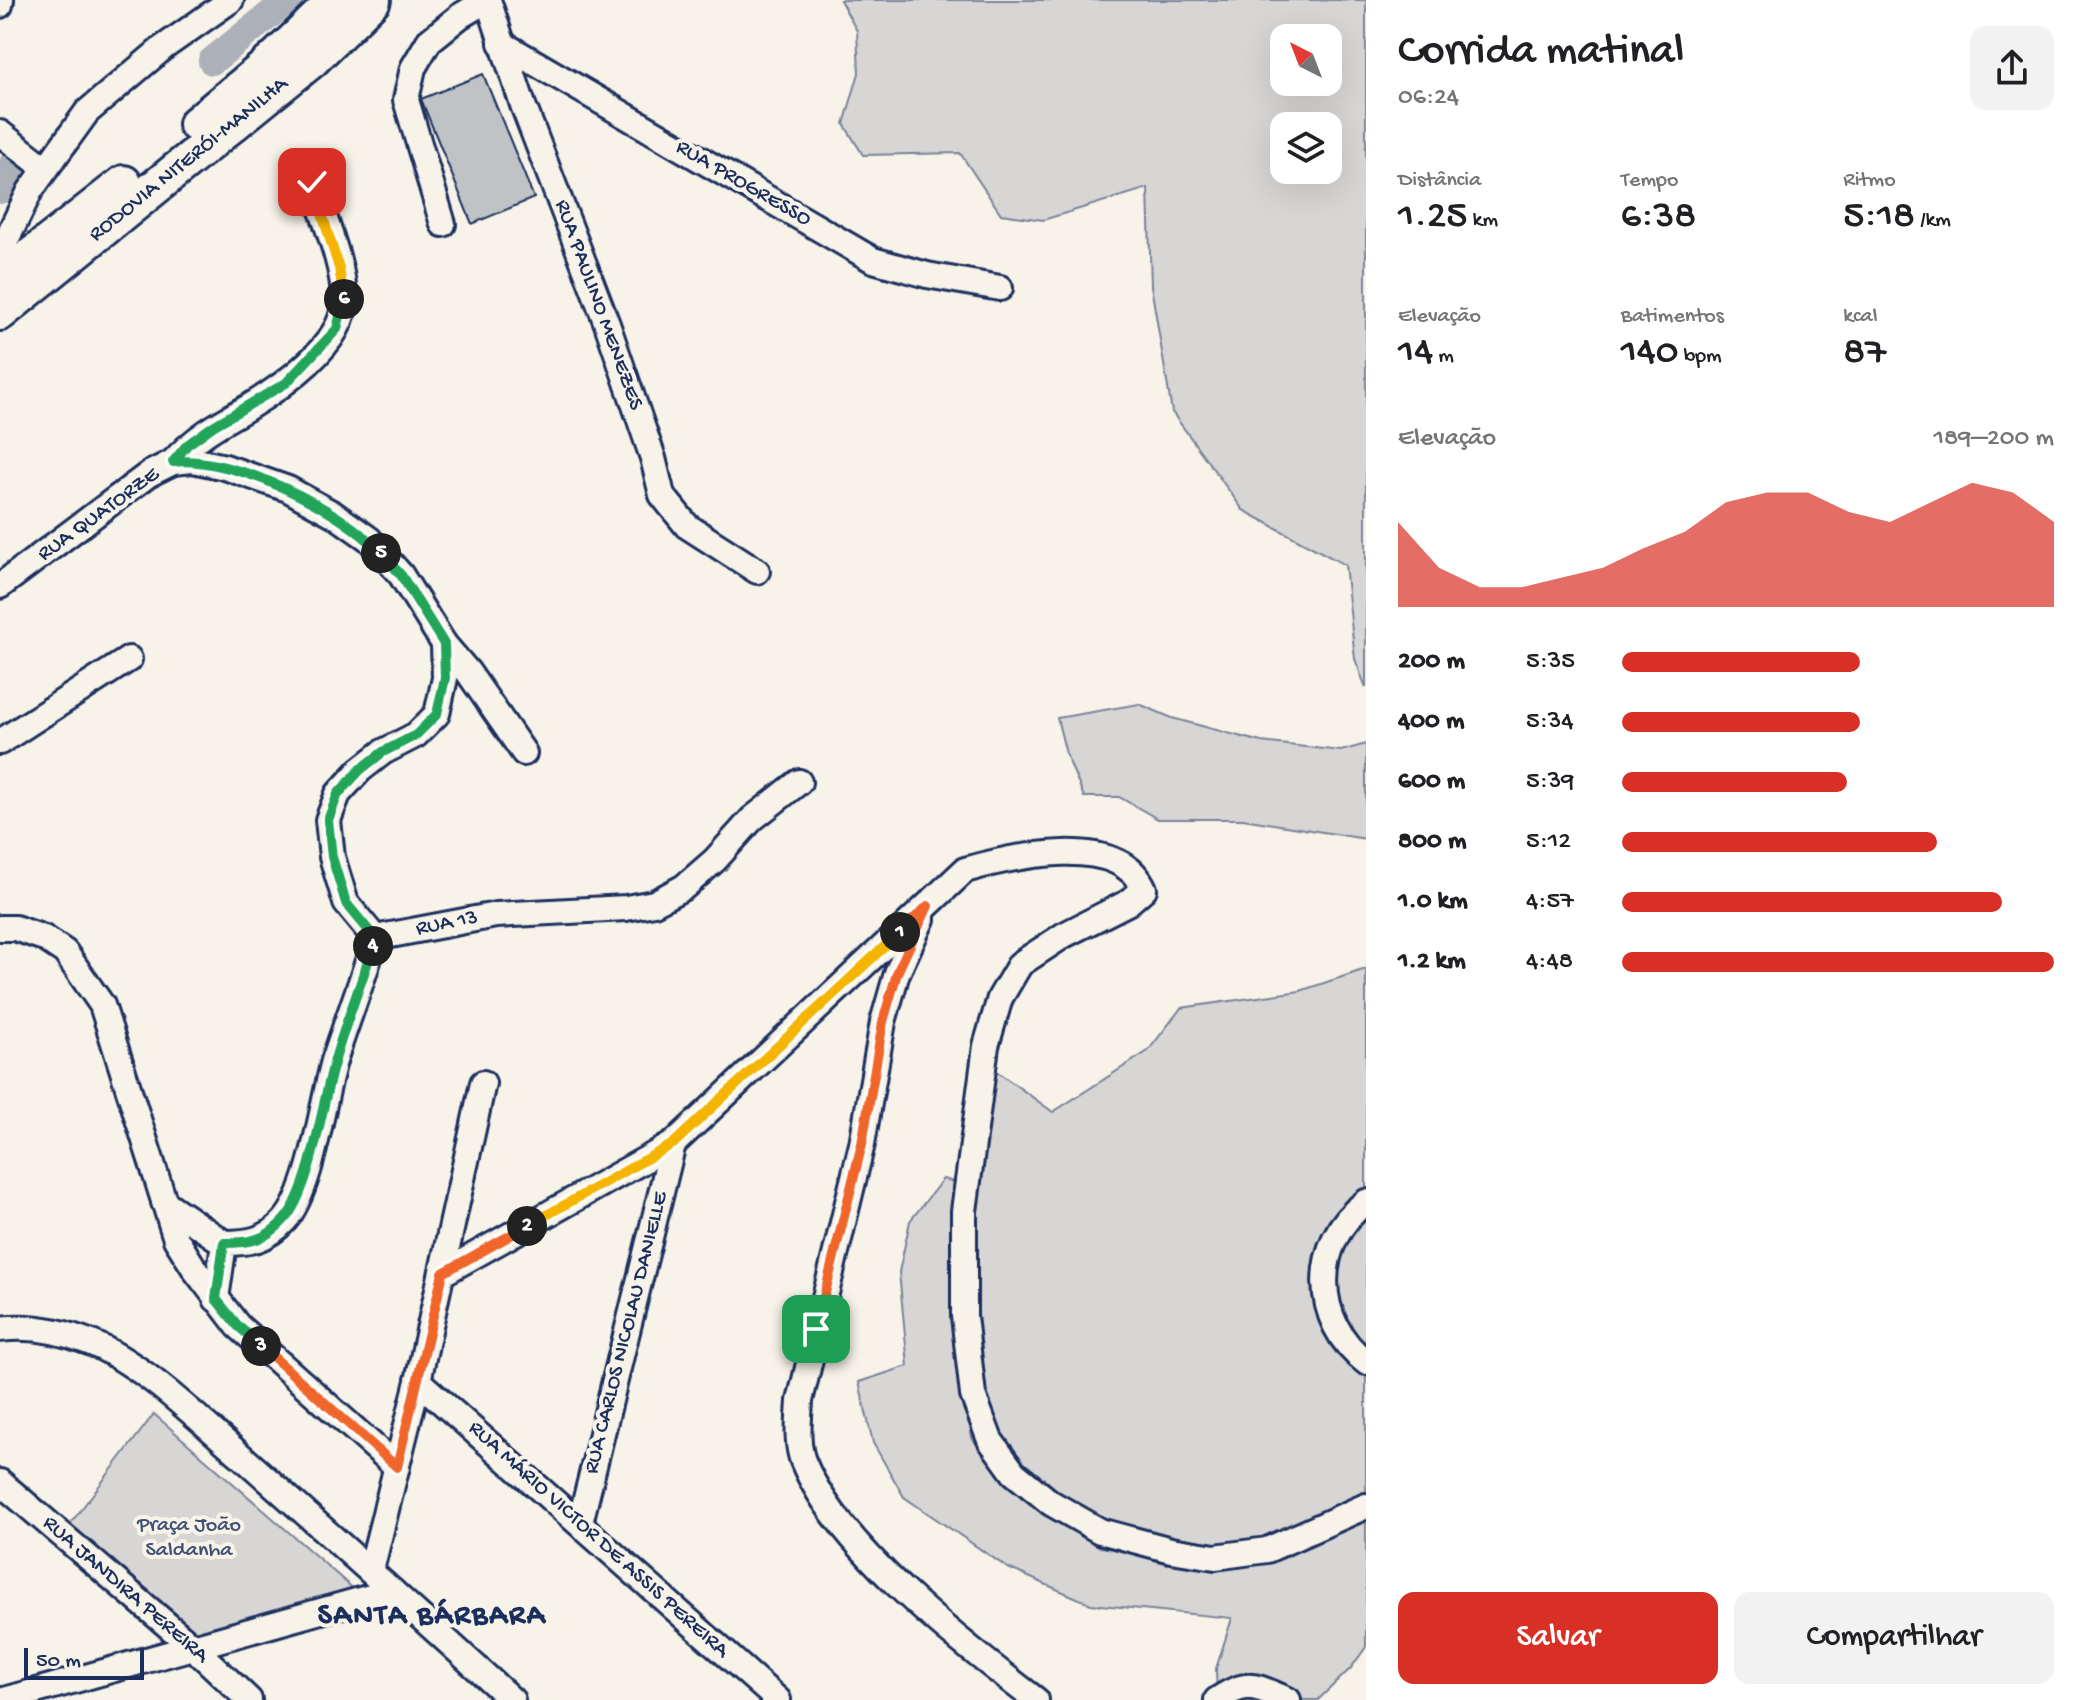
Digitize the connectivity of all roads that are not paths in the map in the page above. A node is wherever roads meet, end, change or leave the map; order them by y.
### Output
1 (231, 0) edge
2 (336, 0) edge
3 (373, 0) edge
4 (488, 0) edge
5 (501, 43) junction
6 (0, 133) edge
7 (45, 168) junction
8 (312, 182) dead end
9 (443, 224) dead end
10 (0, 253) edge
11 (0, 280) edge
12 (1000, 288) dead end
13 (0, 313) edge
14 (173, 462) junction
15 (757, 571) dead end
16 (0, 586) edge
17 (444, 644) junction
18 (129, 659) dead end
19 (0, 742) edge
20 (524, 753) dead end
21 (799, 782) dead end
22 (928, 906) junction
23 (0, 928) edge
24 (375, 938) junction
25 (483, 1083) dead end
26 (673, 1144) junction
27 (164, 1202) junction
28 (1366, 1202) edge
29 (224, 1243) junction
30 (443, 1273) junction
31 (216, 1299) junction
32 (0, 1329) edge
33 (1366, 1362) edge
34 (418, 1381) junction
35 (397, 1467) junction
36 (0, 1482) edge
37 (1366, 1506) edge
38 (580, 1523) junction
39 (371, 1570) junction
40 (392, 1591) junction
41 (193, 1647) junction
42 (4, 1700) edge
43 (249, 1700) edge
44 (512, 1700) edge
45 (778, 1700) edge
46 (1036, 1700) edge
47 (1217, 1700) edge
48 (1288, 1700) edge

1 - 7 street
2 - 11 highway, RODOVIA NITERÓI-MANILHA
3 - 13 highway, RODOVIA NITERÓI-MANILHA
4 - 5 street, RUA PAULINO MENEZES
4 - 9 street
5 - 12 street, RUA PROGRESSO
5 - 15 street, RUA PAULINO MENEZES
6 - 7 street
7 - 10 street
8 - 14 street
14 - 16 street, RUA QUATORZE
14 - 17 street, RUA QUATORZE
17 - 20 street, RUA QUATORZE
17 - 24 street
18 - 19 street
21 - 24 street, RUA 13
22 - 26 street
22 - 37 street
22 - 46 street
23 - 27 street
24 - 29 street
25 - 30 street
26 - 30 street
26 - 38 street, RUA CARLOS NICOLAU DANIELLE
27 - 29 street
27 - 31 street
28 - 33 street
29 - 31 street
30 - 34 street
31 - 35 street
32 - 39 street
34 - 35 street
34 - 38 street, RUA MÁRIO VICTOR DE ASSIS PEREIRA
35 - 39 street
36 - 41 street, RUA JANDIRA PEREIRA
38 - 45 street, RUA MÁRIO VICTOR DE ASSIS PEREIRA
39 - 40 street
40 - 41 street
40 - 44 street
41 - 42 street
41 - 43 street, RUA JANDIRA PEREIRA
47 - 48 street

